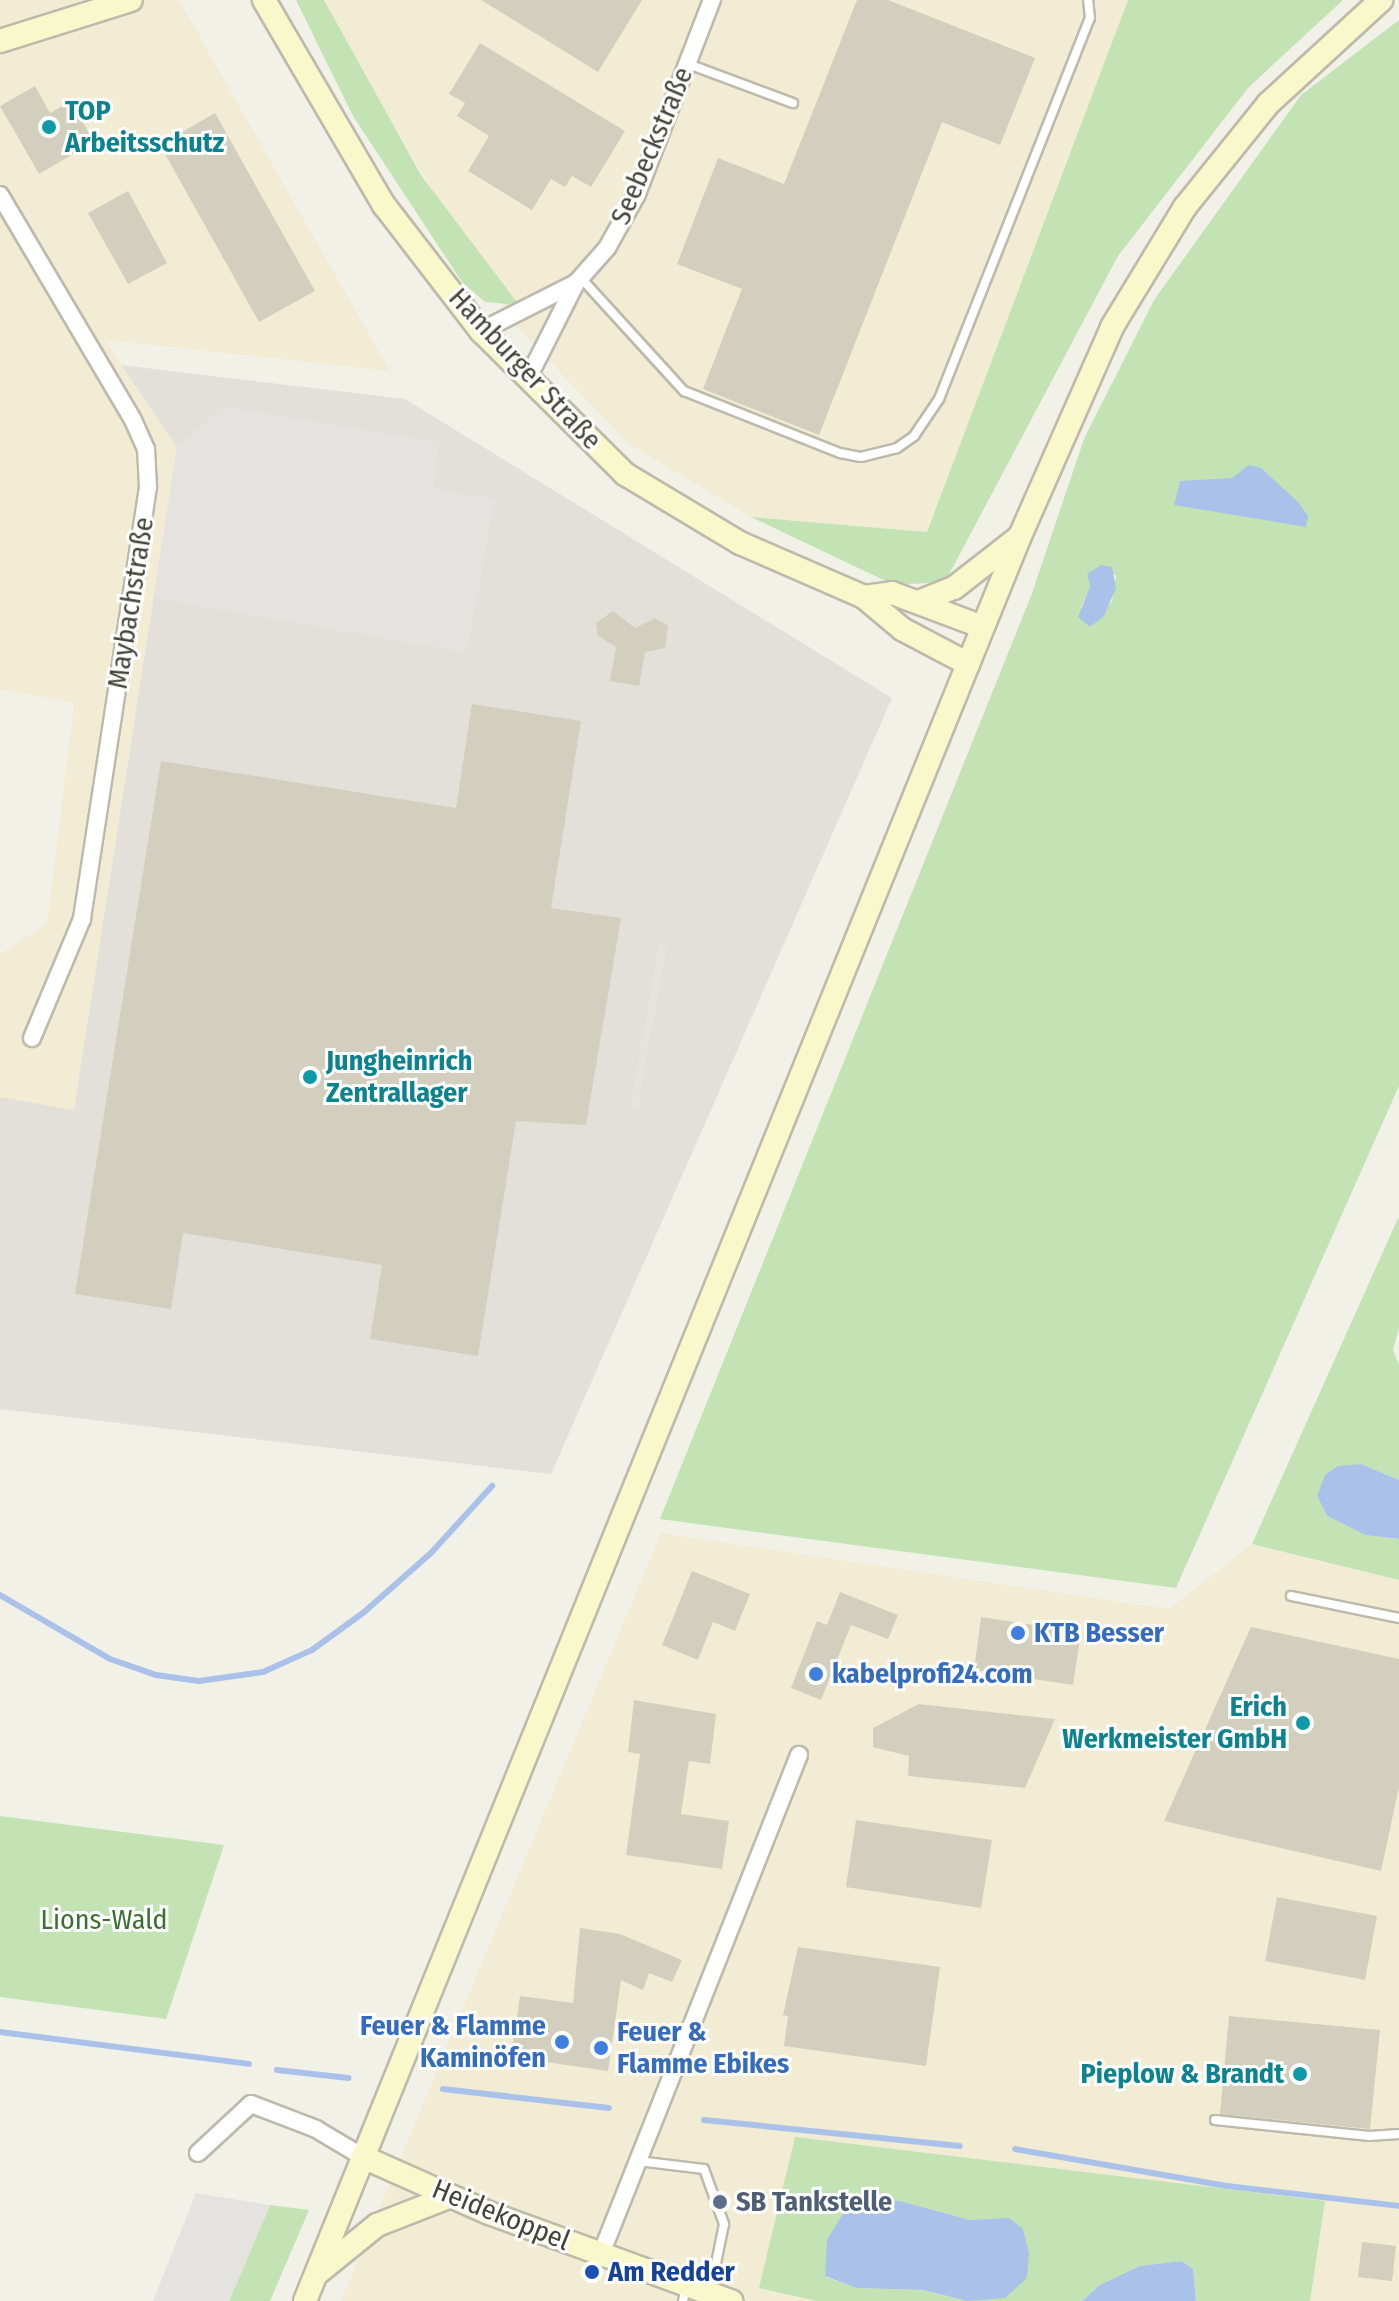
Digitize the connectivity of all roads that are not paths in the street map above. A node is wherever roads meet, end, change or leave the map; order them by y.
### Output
1 (264, 0) edge
2 (282, 0) edge
3 (712, 0) edge
4 (1088, 0) edge
5 (1381, 0) edge
6 (125, 1) edge
7 (284, 34) junction
8 (0, 41) edge
9 (687, 63) junction
10 (793, 103) dead end
11 (0, 195) edge
12 (578, 280) junction
13 (481, 331) junction
14 (527, 380) junction
15 (1020, 536) junction
16 (864, 597) junction
17 (921, 601) junction
18 (983, 627) junction
19 (968, 664) junction
20 (32, 1038) dead end
21 (1291, 1596) dead end
22 (1399, 1618) edge
23 (799, 1755) dead end
24 (1215, 2120) dead end
25 (1399, 2134) edge
26 (198, 2153) dead end
27 (363, 2157) junction
28 (638, 2161) junction
29 (451, 2196) junction
30 (601, 2254) junction
31 (316, 2275) junction
32 (684, 2293) edge
33 (720, 2297) edge
34 (305, 2301) edge

1 - 7 main road, Hamburger Straße
2 - 7 main road, Hamburger Straße
3 - 9 street, Seebeckstraße
4 - 12 lane
5 - 15 main road
6 - 8 main road
7 - 13 main road, Hamburger Straße
9 - 10 lane
9 - 12 street, Seebeckstraße
11 - 20 street, Maybachstraße
12 - 13 street, Seebeckstraße
12 - 14 street, Seebeckstraße
13 - 14 main road, Hamburger Straße
14 - 16 main road, Hamburger Straße
15 - 17 main road
15 - 18 main road
16 - 17 main road, Hamburger Straße
16 - 19 main road, Hamburger Straße
17 - 18 main road, Hamburger Straße
18 - 19 main road
19 - 27 main road
21 - 22 lane
23 - 28 street
24 - 25 lane
26 - 27 street
27 - 29 main road, Heidekoppel
27 - 31 main road
28 - 30 street
28 - 33 lane
29 - 30 main road, Heidekoppel
29 - 31 main road
30 - 32 main road, Heidekoppel
31 - 34 main road
32 - 33 main road, Heidekoppel

